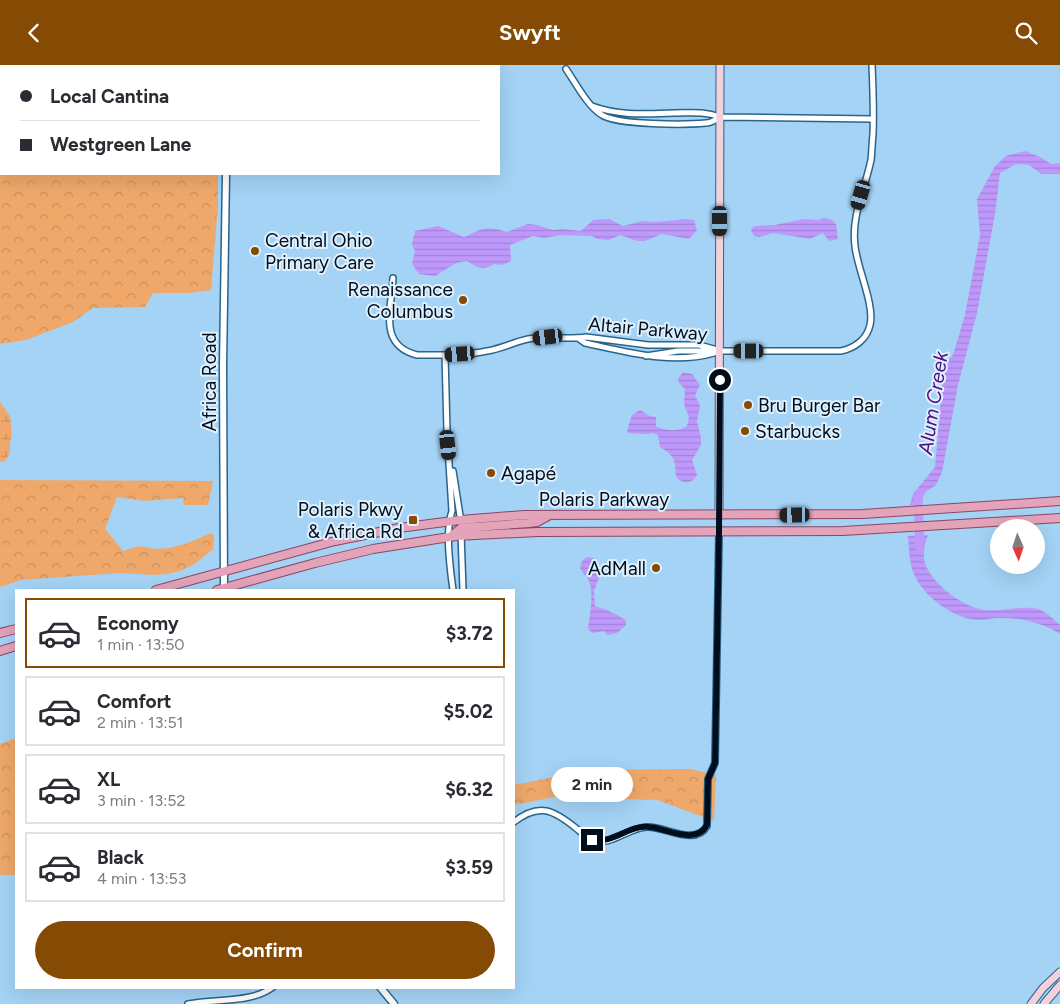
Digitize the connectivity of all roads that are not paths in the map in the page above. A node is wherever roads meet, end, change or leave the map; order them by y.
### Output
1 (720, 65) edge
2 (872, 65) edge
3 (566, 69) dead end
4 (592, 106) junction
5 (720, 117) junction
6 (873, 119) junction
7 (226, 175) edge
8 (393, 278) dead end
9 (578, 338) junction
10 (720, 351) junction
11 (445, 355) junction
12 (450, 458) junction
13 (1060, 501) edge
14 (550, 515) junction
15 (719, 515) junction
16 (1060, 518) edge
17 (460, 519) junction
18 (449, 521) junction
19 (461, 532) junction
20 (719, 532) junction
21 (450, 537) junction
22 (225, 571) junction
23 (160, 589) edge
24 (222, 589) edge
25 (453, 589) edge
26 (462, 589) edge
27 (15, 629) edge
28 (0, 633) edge
29 (15, 646) edge
30 (0, 651) edge
31 (515, 821) edge
32 (1060, 971) edge
33 (1060, 985) edge
34 (271, 989) edge
35 (382, 989) edge
36 (188, 1004) edge
37 (394, 1004) edge
38 (1031, 1004) edge
39 (1044, 1004) edge

1 - 5 main road
2 - 6 street
3 - 4 street
4 - 5 street
4 - 5 street
5 - 6 street
5 - 10 main road
6 - 10 street
7 - 22 street, Africa Road
8 - 11 street, Altair Parkway
9 - 10 street, Altair Parkway
9 - 10 street, Altair Parkway
9 - 11 street, Altair Parkway
10 - 15 main road
11 - 12 street
12 - 17 street
12 - 18 street
13 - 15 main road, Polaris Parkway
14 - 15 main road, Polaris Parkway
14 - 17 main road, Polaris Parkway
14 - 19 main road
15 - 20 main road
16 - 20 main road, Polaris Parkway
17 - 18 main road, Polaris Parkway
17 - 19 street
18 - 21 street
18 - 22 main road, Polaris Parkway
19 - 20 main road, Polaris Parkway
19 - 21 main road
19 - 26 street
20 - 31 street
21 - 24 main road
21 - 25 street
22 - 23 main road, Polaris Parkway
22 - 24 street, Africa Road
27 - 28 main road
29 - 30 main road
32 - 38 main road
33 - 39 main road
34 - 36 street
35 - 37 street

